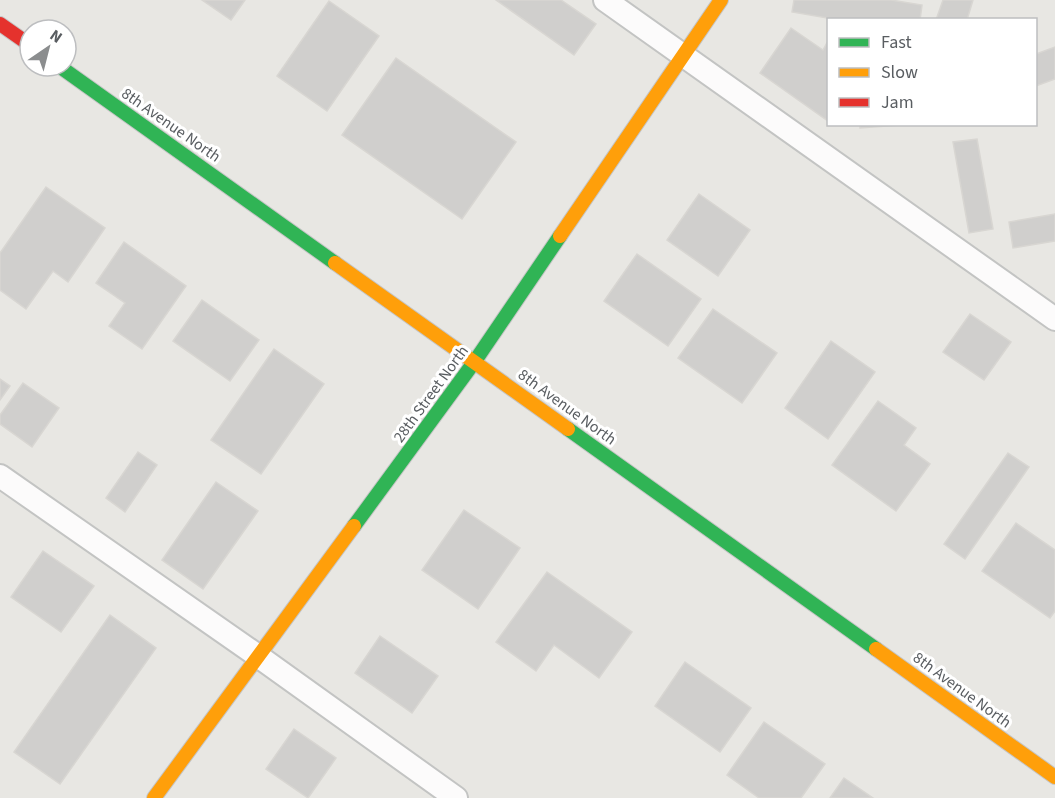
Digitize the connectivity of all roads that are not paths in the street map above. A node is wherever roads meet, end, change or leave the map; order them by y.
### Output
1 (605, 0) edge
2 (721, 0) edge
3 (0, 24) edge
4 (18, 37) edge
5 (683, 56) junction
6 (76, 78) edge
7 (1055, 319) edge
8 (475, 361) junction
9 (0, 476) edge
10 (258, 656) junction
11 (1055, 777) edge
12 (154, 798) edge
13 (456, 798) edge

1 - 5 lane
2 - 5 street, 28th Street North
3 - 4 street
5 - 7 lane
5 - 8 street, 28th Street North
6 - 8 street, 8th Avenue North
8 - 10 street, 28th Street North
8 - 11 street, 8th Avenue North
9 - 10 lane
10 - 12 street, 28th Street North
10 - 13 lane

